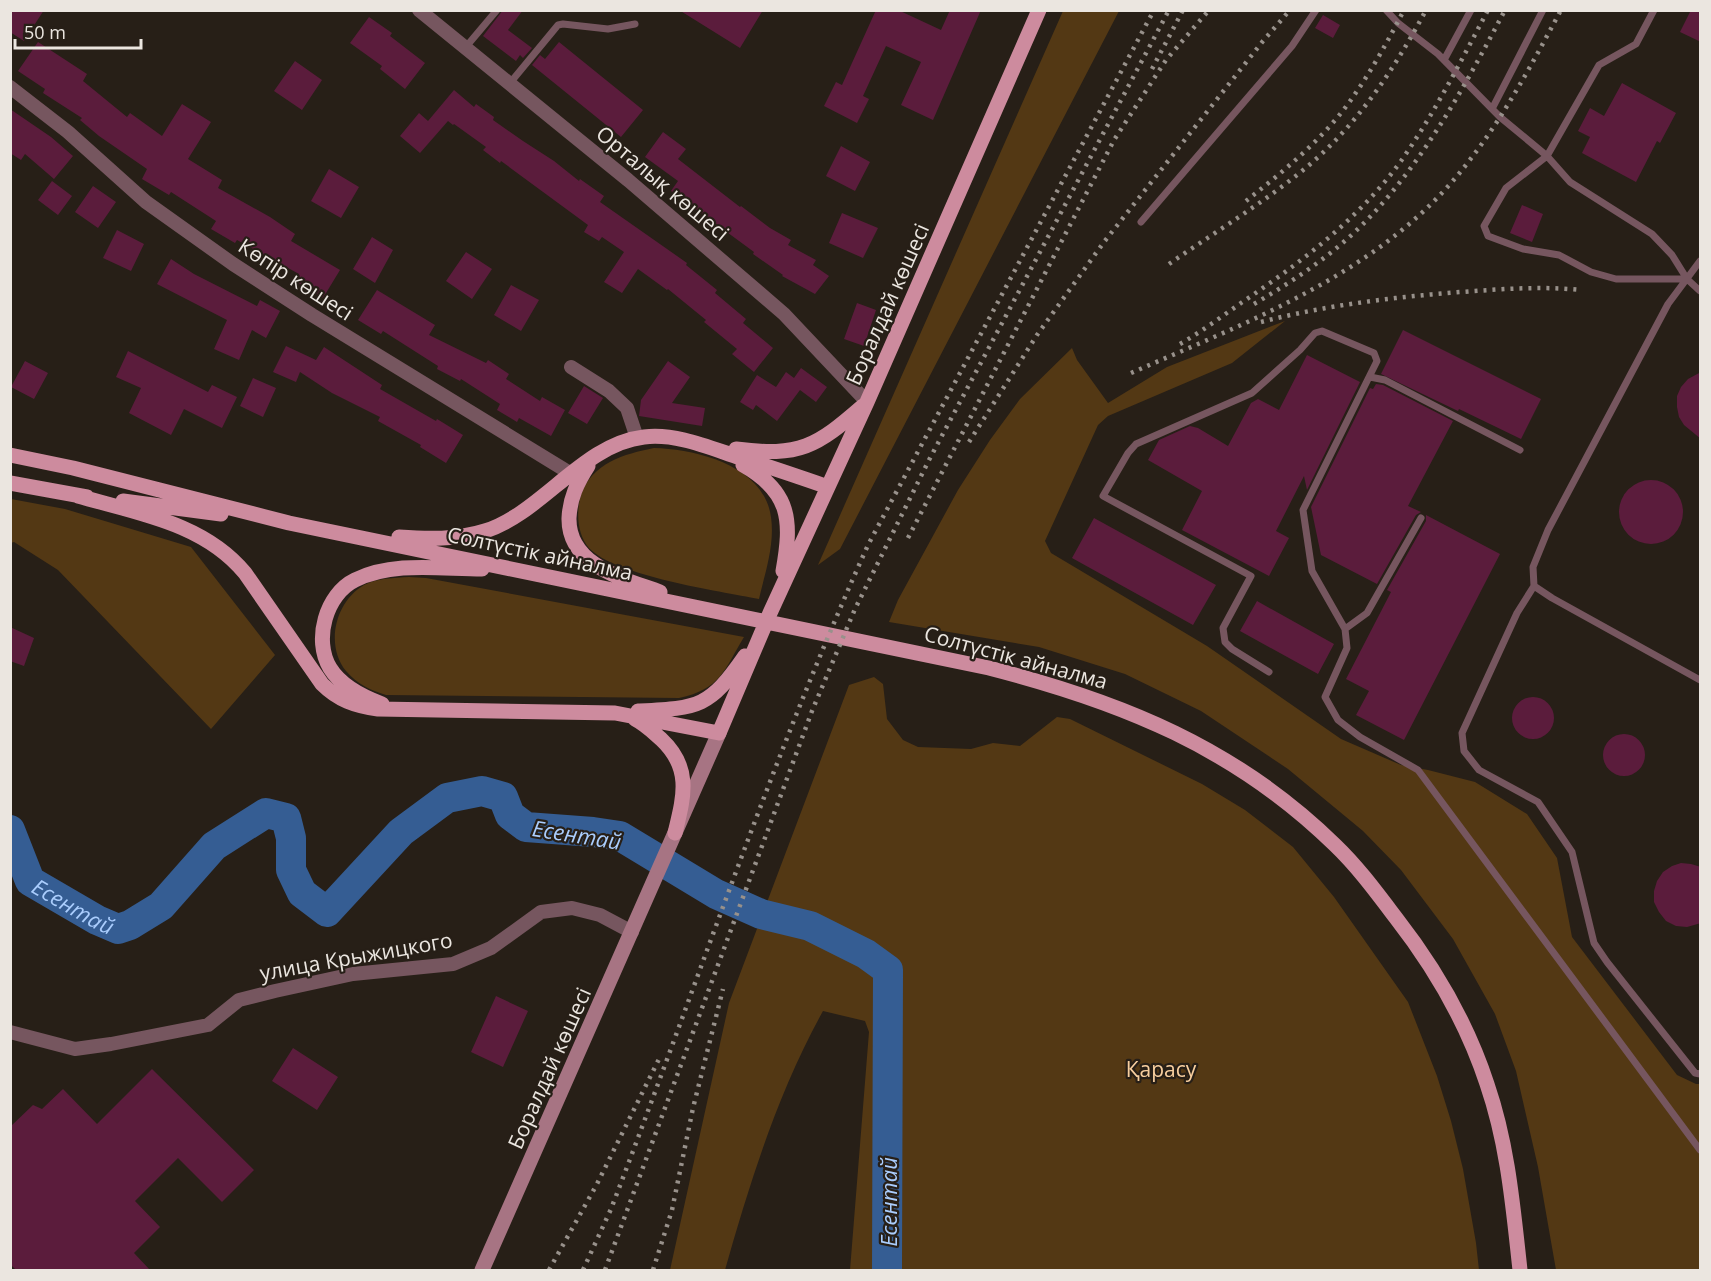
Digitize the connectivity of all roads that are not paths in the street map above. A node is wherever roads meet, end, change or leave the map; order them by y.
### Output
1 (419, 10) edge
2 (497, 10) edge
3 (1039, 10) edge
4 (1316, 10) edge
5 (1386, 10) edge
6 (1471, 10) edge
7 (1543, 10) edge
8 (1654, 10) edge
9 (635, 24) dead end
10 (465, 48) junction
11 (1444, 60) junction
12 (510, 83) junction
13 (10, 87) edge
14 (1492, 109) junction
15 (1547, 156) junction
16 (1141, 222) dead end
17 (1701, 261) edge
18 (1687, 279) junction
19 (1701, 291) edge
20 (571, 367) dead end
21 (1371, 377) junction
22 (867, 402) junction
23 (637, 438) junction
24 (705, 446) junction
25 (1520, 450) dead end
26 (10, 454) edge
27 (576, 476) junction
28 (10, 483) edge
29 (828, 487) junction
30 (78, 496) junction
31 (1421, 518) dead end
32 (289, 523) junction
33 (351, 535) junction
34 (520, 570) junction
35 (1534, 586) junction
36 (704, 609) junction
37 (770, 613) junction
38 (764, 629) junction
39 (1345, 629) junction
40 (1269, 672) dead end
41 (1701, 680) edge
42 (403, 709) junction
43 (615, 712) junction
44 (719, 733) junction
45 (675, 833) junction
46 (632, 932) junction
47 (10, 1032) edge
48 (1701, 1074) edge
49 (1701, 1150) edge
50 (482, 1269) edge
51 (1520, 1270) edge

1 - 10 street, Орталық көшесі
2 - 10 lane
3 - 22 main road, Боралдай көшесі
4 - 16 lane
5 - 11 lane
6 - 11 lane
7 - 14 lane
8 - 15 lane
9 - 12 lane
10 - 12 street, Орталық көшесі
11 - 14 lane
12 - 22 street, Орталық көшесі
13 - 27 street, Көпір көшесі
14 - 15 lane
15 - 18 lane
15 - 18 lane
17 - 18 lane
18 - 19 lane
18 - 35 lane
20 - 23 street
21 - 25 lane
21 - 39 lane
21 - 40 lane
22 - 24 main road
22 - 29 main road, Боралдай көшесі
23 - 24 main road
23 - 27 main road
24 - 29 main road
24 - 37 main road
26 - 32 main road, Солтүстік айналма
27 - 33 main road
27 - 36 main road
28 - 30 main road, Солтүстік айналма
29 - 37 main road, Боралдай көшесі
30 - 32 main road, Солтүстік айналма
30 - 42 main road
31 - 39 lane
32 - 33 main road, Солтүстік айналма
33 - 34 main road, Солтүстік айналма
34 - 36 main road, Солтүстік айналма
34 - 42 main road
35 - 41 lane
35 - 48 lane
36 - 51 main road, Солтүстік айналма
37 - 38 main road
38 - 43 main road
38 - 44 main road
39 - 49 lane
42 - 43 main road
43 - 44 main road
43 - 45 main road
44 - 45 main road
45 - 46 main road, Боралдай көшесі
46 - 47 street, улица Крыжицкого
46 - 50 main road, Боралдай көшесі

